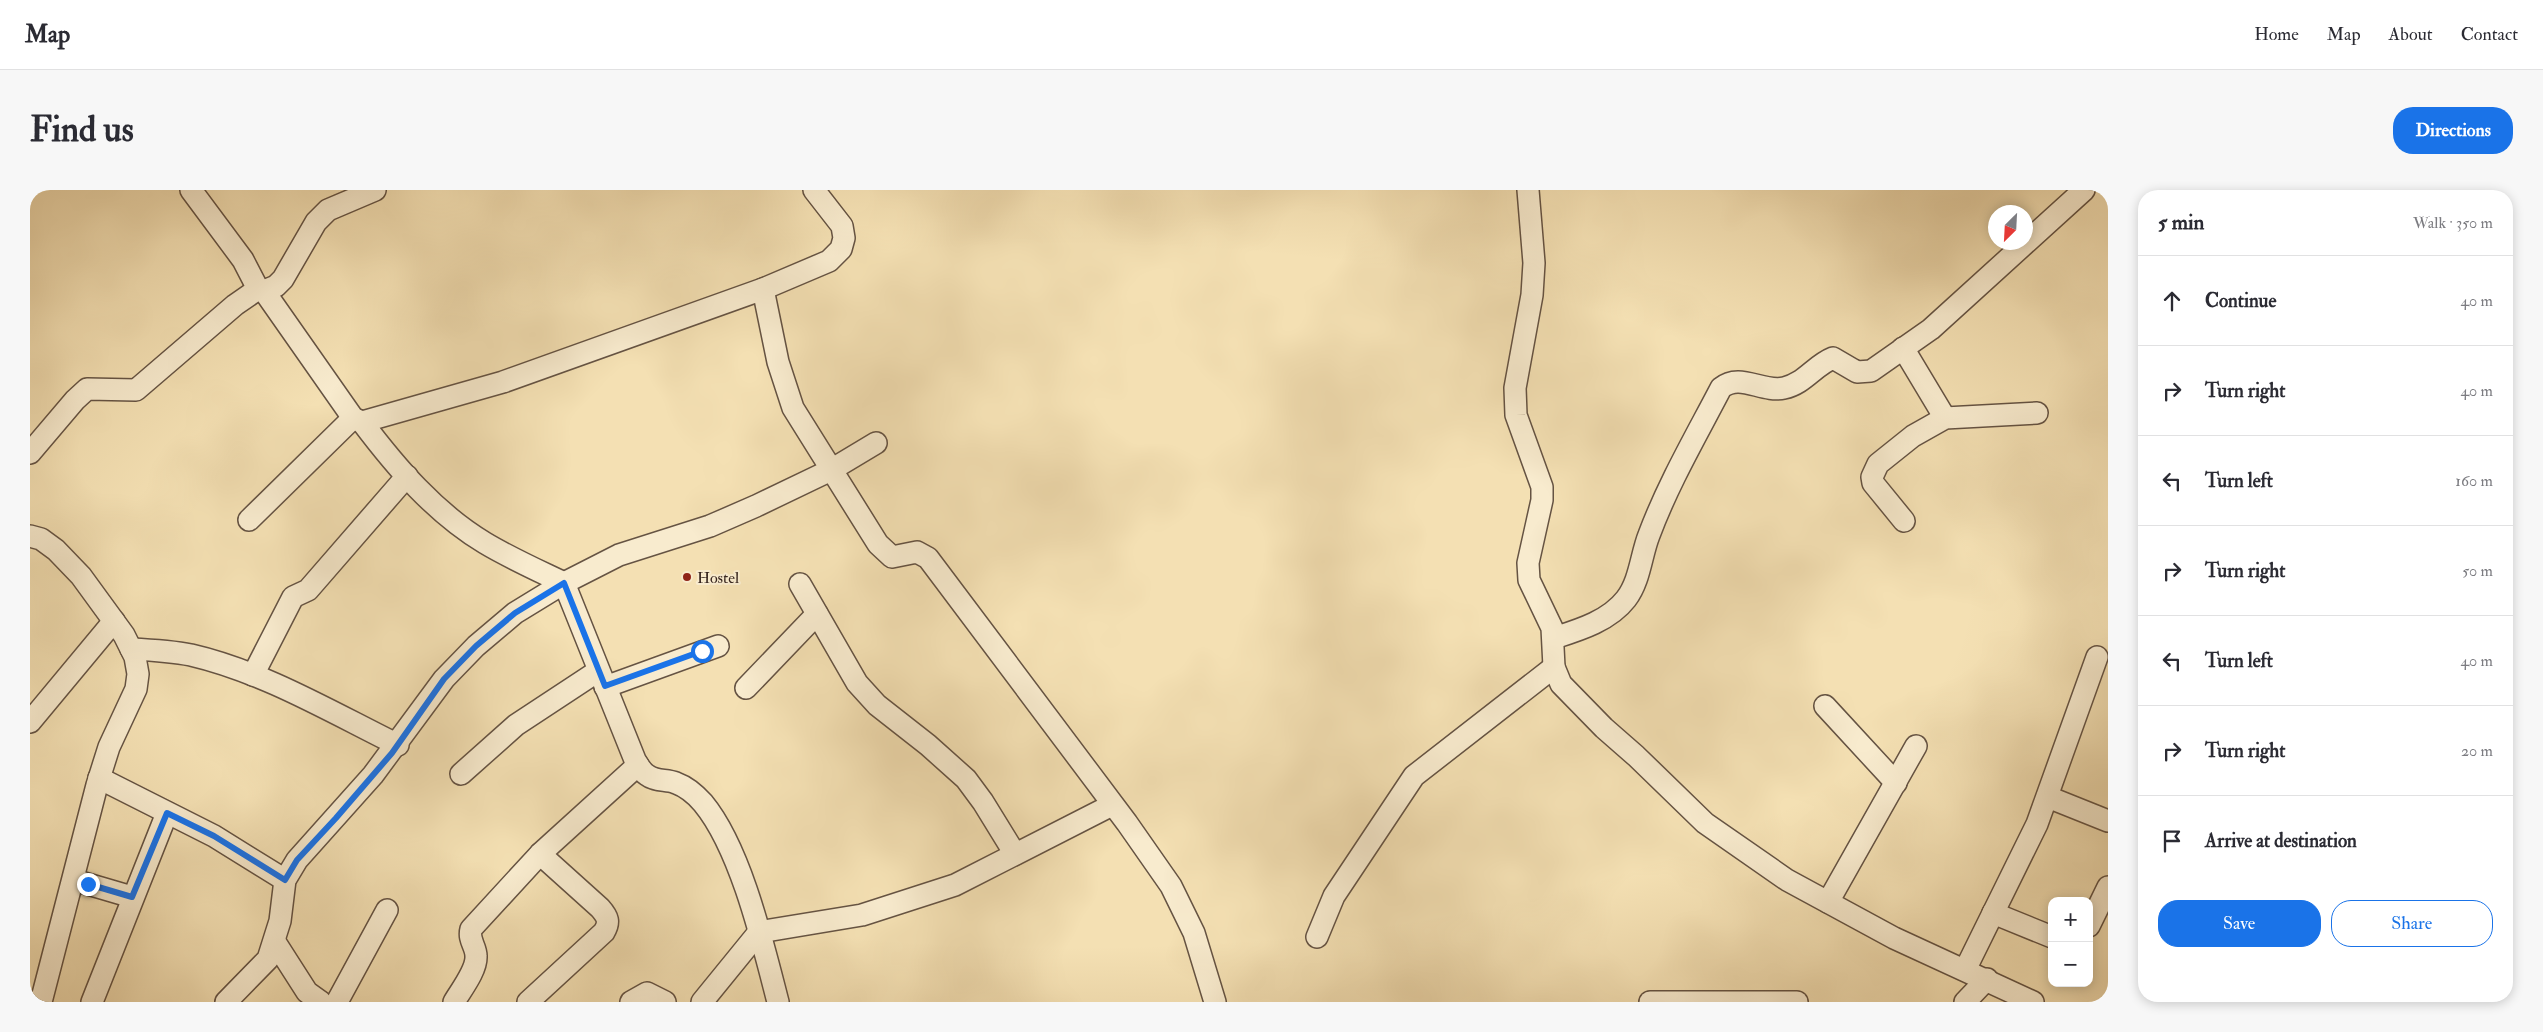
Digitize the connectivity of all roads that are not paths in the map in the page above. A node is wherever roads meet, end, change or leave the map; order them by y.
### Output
1 (191, 190) edge
2 (375, 190) edge
3 (814, 190) edge
4 (1528, 190) edge
5 (2084, 190) edge
6 (763, 289) junction
7 (261, 290) junction
8 (1903, 348) junction
9 (2037, 412) dead end
10 (1945, 418) junction
11 (358, 420) junction
12 (876, 443) dead end
13 (30, 453) edge
14 (831, 470) junction
15 (407, 476) junction
16 (250, 520) dead end
17 (1904, 521) dead end
18 (30, 536) edge
19 (564, 583) junction
20 (800, 584) dead end
21 (817, 614) junction
22 (114, 621) junction
23 (1554, 638) junction
24 (718, 646) dead end
25 (130, 649) junction
26 (2098, 657) dead end
27 (1554, 667) junction
28 (253, 675) junction
29 (602, 679) junction
30 (746, 688) dead end
31 (1824, 706) dead end
32 (30, 722) edge
33 (398, 745) junction
34 (1916, 746) dead end
35 (638, 765) junction
36 (461, 774) dead end
37 (99, 778) junction
38 (1896, 783) junction
39 (2048, 798) junction
40 (1112, 805) junction
41 (167, 813) junction
42 (2108, 821) edge
43 (540, 854) junction
44 (1015, 854) junction
45 (74, 880) junction
46 (285, 880) junction
47 (2108, 887) edge
48 (132, 897) junction
49 (1828, 902) junction
50 (387, 910) dead end
51 (1993, 913) junction
52 (2093, 918) edge
53 (759, 932) junction
54 (2048, 935) edge
55 (1317, 937) dead end
56 (275, 942) junction
57 (1965, 970) junction
58 (38, 977) edge
59 (1987, 979) junction
60 (1211, 1001) edge
61 (41, 1002) edge
62 (92, 1002) edge
63 (226, 1002) edge
64 (321, 1002) edge
65 (337, 1002) edge
66 (454, 1002) edge
67 (528, 1002) edge
68 (631, 1002) edge
69 (664, 1002) edge
70 (702, 1002) edge
71 (778, 1002) edge
72 (1650, 1002) edge
73 (1797, 1002) edge
74 (1965, 1002) edge
75 (2033, 1002) edge

1 - 7 street
2 - 7 street
3 - 6 street
4 - 23 street
5 - 8 street
6 - 11 street
6 - 14 street
7 - 11 street
7 - 13 street
8 - 10 street
8 - 23 street
9 - 10 street
10 - 17 street
11 - 15 street
11 - 16 street
12 - 14 street
14 - 19 street
14 - 40 street
15 - 19 street
15 - 28 street
18 - 22 street
19 - 29 street
19 - 33 street
20 - 21 street
21 - 30 street
21 - 44 street
22 - 25 street
22 - 32 street
23 - 27 street
24 - 29 street
25 - 28 street
25 - 37 street
26 - 39 street
27 - 49 street
27 - 55 street
28 - 33 street
29 - 35 street
29 - 36 street
31 - 38 street
33 - 46 street
34 - 38 street
35 - 43 street
35 - 53 street
37 - 41 street
37 - 45 street
38 - 49 street
39 - 42 street
39 - 51 street
40 - 44 street
40 - 60 street
41 - 46 street
41 - 48 street
43 - 66 street
43 - 67 street
44 - 53 street
45 - 48 street
45 - 58 street
46 - 56 street
47 - 52 street
48 - 62 street
49 - 57 street
50 - 65 street
51 - 54 street
51 - 57 street
53 - 70 street
53 - 71 street
56 - 63 street
56 - 64 street
57 - 59 street
58 - 61 street
59 - 74 street
59 - 75 street
68 - 69 street
72 - 73 street

